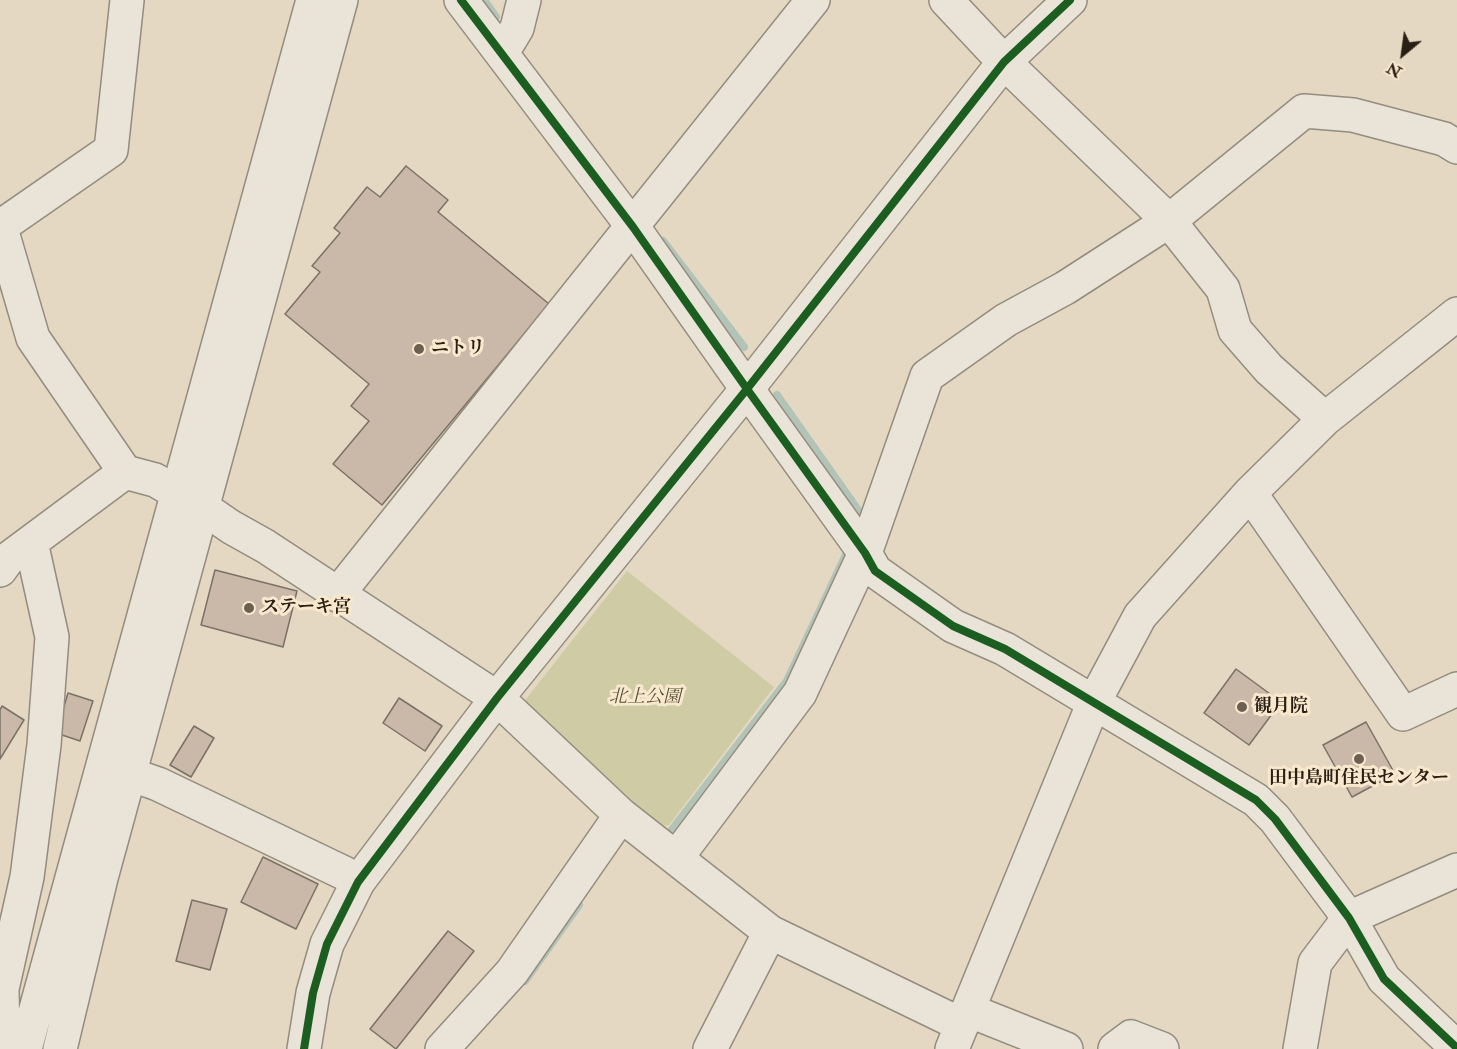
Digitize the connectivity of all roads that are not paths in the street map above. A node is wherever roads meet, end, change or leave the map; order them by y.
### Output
1 (128, 0) edge
2 (313, 0) edge
3 (342, 0) edge
4 (461, 0) edge
5 (524, 0) edge
6 (813, 0) edge
7 (946, 0) edge
8 (1070, 0) edge
9 (499, 50) junction
10 (1004, 62) junction
11 (1457, 147) edge
12 (1169, 221) junction
13 (0, 227) edge
14 (633, 227) junction
15 (1457, 314) edge
16 (747, 389) junction
17 (1325, 419) junction
18 (125, 472) junction
19 (1250, 493) junction
20 (190, 500) junction
21 (32, 542) junction
22 (865, 553) junction
23 (0, 570) edge
24 (337, 595) junction
25 (1457, 689) edge
26 (497, 698) junction
27 (1094, 702) junction
28 (129, 774) junction
29 (621, 815) junction
30 (677, 857) junction
31 (1457, 870) edge
32 (358, 882) junction
33 (1349, 918) junction
34 (770, 932) junction
35 (961, 1028) edge
36 (1457, 1048) edge
37 (7, 1049) edge
38 (25, 1049) edge
39 (60, 1049) edge
40 (304, 1049) edge
41 (442, 1049) edge
42 (710, 1049) edge
43 (1065, 1049) edge
44 (1115, 1049) edge
45 (1162, 1049) edge
46 (1300, 1049) edge

1 - 13 street
2 - 20 street
3 - 20 street
4 - 9 street
5 - 9 street
6 - 14 street
7 - 10 street
8 - 10 street
9 - 14 street
10 - 12 street
10 - 16 street
11 - 12 street
12 - 17 street
12 - 22 street
13 - 18 street
14 - 16 street
14 - 24 street
15 - 17 street
16 - 22 street
16 - 26 street
17 - 19 street
18 - 20 street
18 - 21 street
19 - 25 street
19 - 27 street
20 - 24 street
20 - 28 street
20 - 38 street
21 - 23 street
21 - 37 street
22 - 27 street
22 - 30 street
24 - 26 street
26 - 29 street
26 - 32 street
27 - 33 street
27 - 35 street
28 - 32 street
28 - 39 street
29 - 30 street
29 - 41 street
30 - 34 street
31 - 33 street
32 - 40 street
33 - 36 street
33 - 46 street
34 - 35 street
34 - 42 street
35 - 43 street
44 - 45 street

